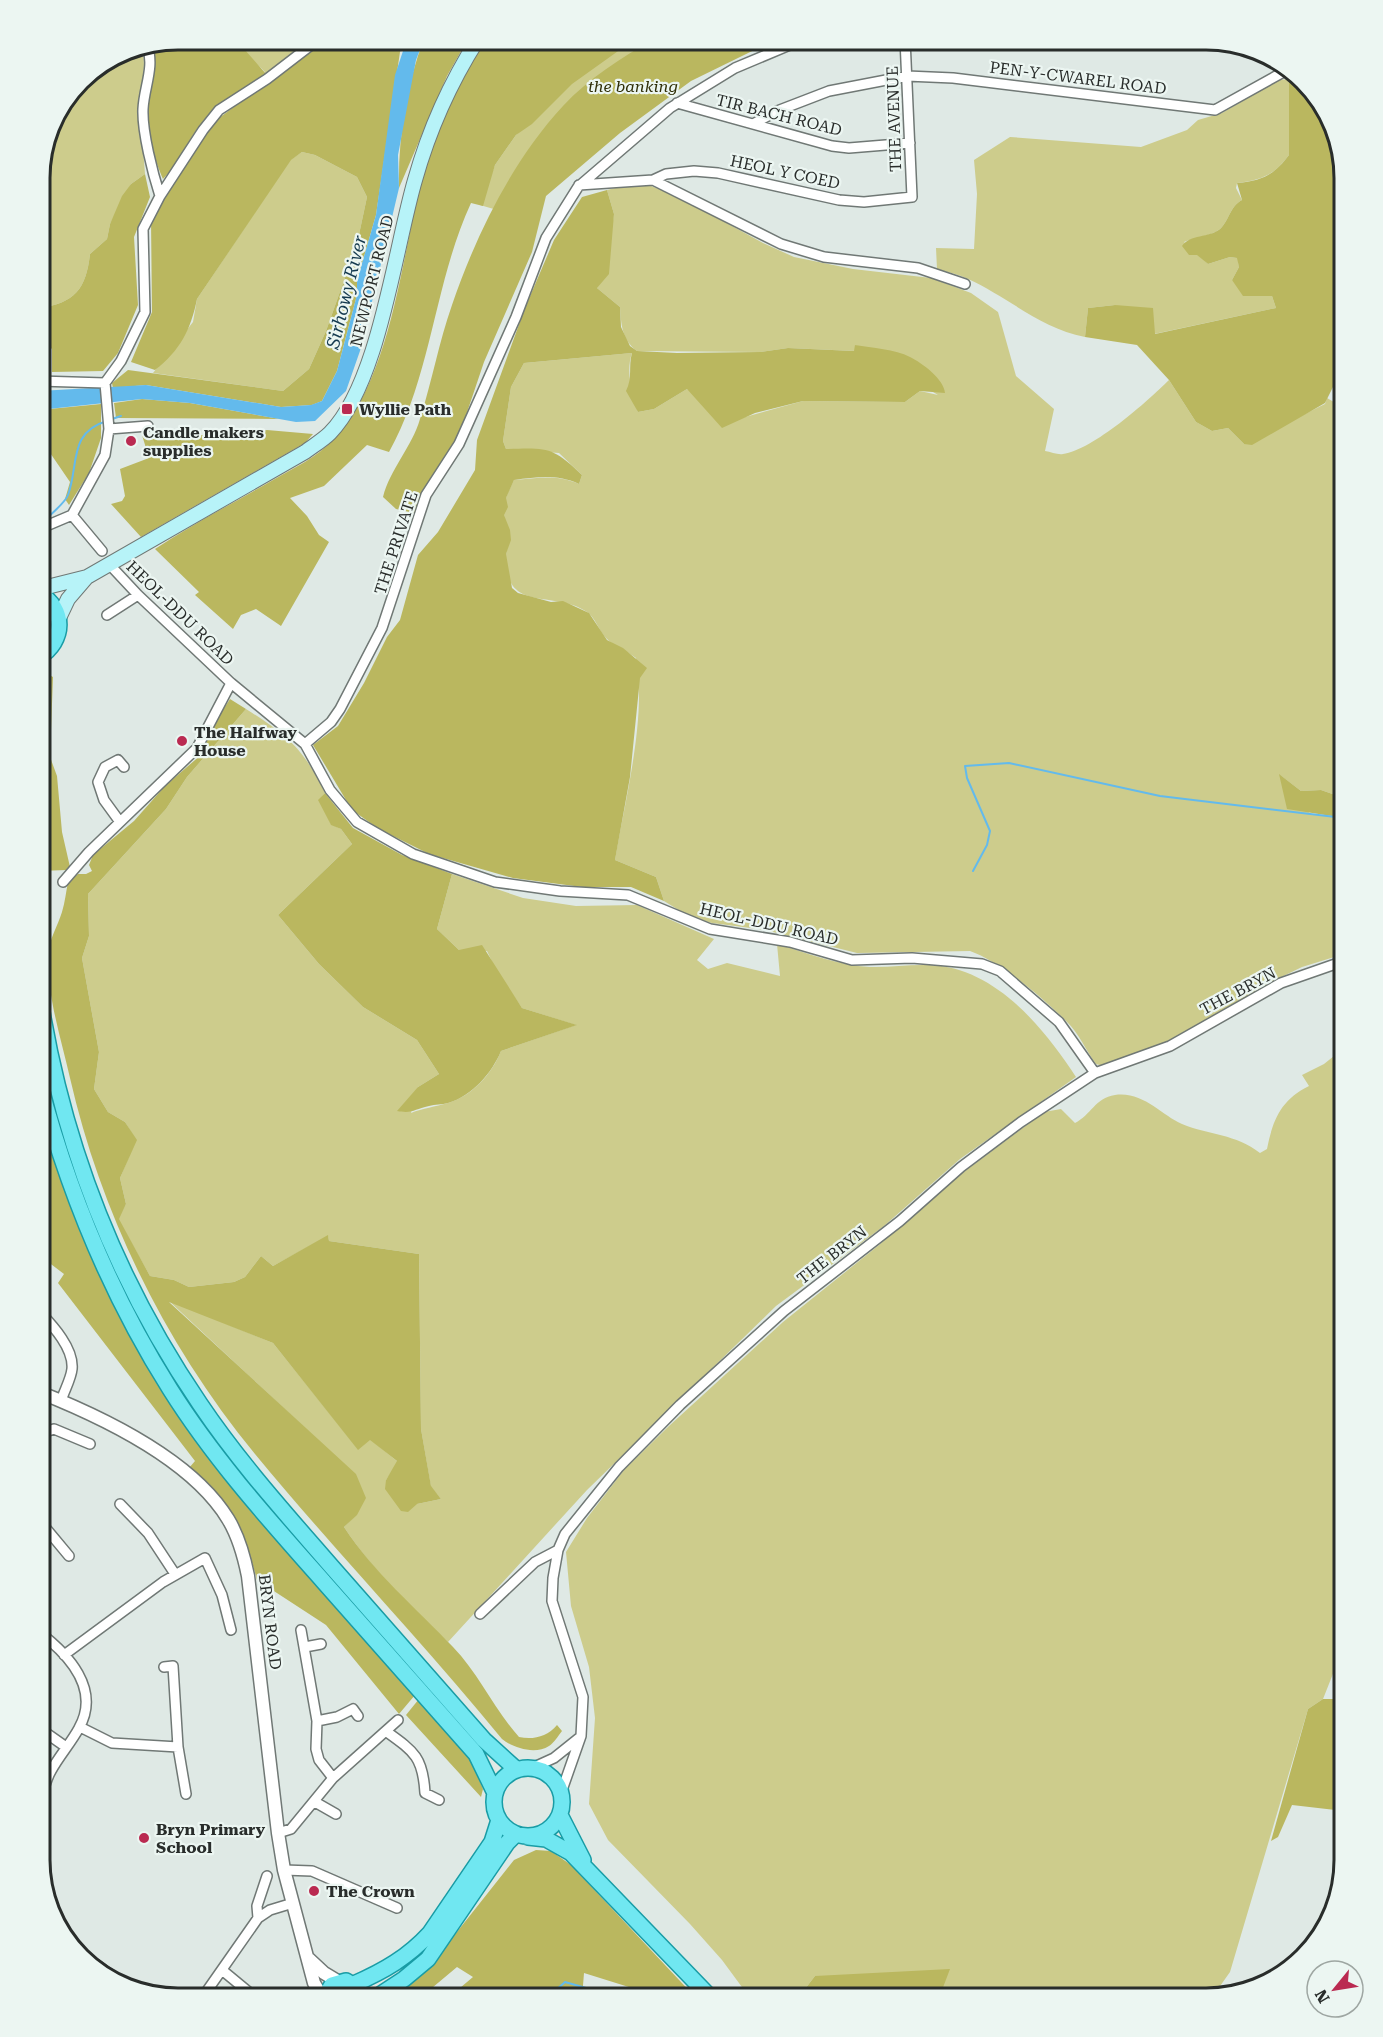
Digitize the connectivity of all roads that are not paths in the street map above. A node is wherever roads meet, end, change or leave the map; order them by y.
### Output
1 (305, 50) edge
2 (472, 50) edge
3 (778, 50) edge
4 (906, 50) edge
5 (149, 53) edge
6 (1280, 74) edge
7 (907, 76) junction
8 (677, 103) junction
9 (755, 123) junction
10 (910, 143) junction
11 (653, 180) junction
12 (579, 185) junction
13 (160, 196) junction
14 (912, 197) joint
15 (965, 284) dead end
16 (50, 381) edge
17 (105, 383) junction
18 (148, 426) dead end
19 (109, 428) junction
20 (72, 515) junction
21 (50, 524) edge
22 (102, 551) dead end
23 (109, 564) junction
24 (87, 577) junction
25 (50, 588) edge
26 (138, 596) junction
27 (109, 600) dead end
28 (50, 601) edge
29 (59, 618) junction
30 (50, 646) edge
31 (231, 683) junction
32 (305, 744) junction
33 (124, 767) dead end
34 (120, 822) junction
35 (63, 882) dead end
36 (1334, 964) edge
37 (50, 1049) edge
38 (1095, 1073) junction
39 (50, 1118) edge
40 (50, 1325) edge
41 (50, 1396) edge
42 (61, 1401) junction
43 (50, 1430) edge
44 (90, 1444) dead end
45 (120, 1504) dead end
46 (50, 1533) edge
47 (558, 1550) junction
48 (69, 1556) dead end
49 (175, 1574) junction
50 (480, 1614) dead end
51 (231, 1630) dead end
52 (301, 1630) dead end
53 (50, 1642) edge
54 (321, 1644) dead end
55 (305, 1647) junction
56 (64, 1655) junction
57 (164, 1666) dead end
58 (358, 1716) dead end
59 (317, 1720) junction
60 (398, 1720) dead end
61 (80, 1727) junction
62 (387, 1732) junction
63 (50, 1736) edge
64 (581, 1736) junction
65 (66, 1747) junction
66 (178, 1747) junction
67 (524, 1769) junction
68 (50, 1773) edge
69 (333, 1778) junction
70 (495, 1792) junction
71 (561, 1793) junction
72 (186, 1794) dead end
73 (439, 1800) dead end
74 (315, 1802) junction
75 (336, 1814) dead end
76 (560, 1815) junction
77 (499, 1820) junction
78 (278, 1833) junction
79 (522, 1835) junction
80 (284, 1870) junction
81 (589, 1870) junction
82 (267, 1876) dead end
83 (293, 1903) junction
84 (398, 1908) dead end
85 (258, 1918) junction
86 (309, 1959) junction
87 (222, 1970) junction
88 (210, 1987) edge
89 (243, 1987) edge
90 (316, 1987) edge
91 (350, 1987) edge
92 (354, 1987) edge
93 (391, 1987) edge
94 (701, 1988) edge

1 - 13 street
2 - 23 main road, NEWPORT ROAD
3 - 8 street, THE PRIVATE
4 - 7 street, THE AVENUE
5 - 13 street
6 - 7 street, PEN-Y-CWAREL ROAD
7 - 9 street, PEN-Y-CWAREL ROAD
7 - 10 street, THE AVENUE
8 - 9 street, TIR BACH ROAD
8 - 12 street, THE PRIVATE
9 - 10 street, TIR BACH ROAD
10 - 14 street, THE AVENUE
11 - 12 street, HEOL Y COED
11 - 14 street, HEOL Y COED
11 - 15 street
12 - 32 street, THE PRIVATE
13 - 17 street
16 - 17 street
17 - 19 street
18 - 19 street
19 - 20 street
20 - 21 street
20 - 22 street
23 - 24 main road, NEWPORT ROAD
23 - 26 street, HEOL-DDU ROAD
24 - 25 main road, NEWPORT ROAD
24 - 29 main road, NEWPORT ROAD
26 - 27 street
26 - 31 street, HEOL-DDU ROAD
28 - 29 main road
29 - 30 main road
31 - 32 street, HEOL-DDU ROAD
31 - 34 street
32 - 38 street, HEOL-DDU ROAD
33 - 34 street
34 - 35 street
36 - 38 street, THE BRYN
37 - 67 main road
38 - 47 street, THE BRYN
39 - 70 main road
40 - 42 street
41 - 42 street, BRYN ROAD
42 - 78 street, BRYN ROAD
43 - 44 street
45 - 49 street
46 - 48 street
47 - 50 street
47 - 64 street, THE BRYN
49 - 51 street
49 - 56 street
52 - 55 street
53 - 56 street
54 - 55 street
55 - 59 street
56 - 61 street
57 - 66 street
58 - 59 street
59 - 69 street
60 - 62 street
61 - 65 street
61 - 66 street
62 - 69 street
62 - 73 street
63 - 65 street
64 - 67 street
64 - 71 street, THE BRYN
65 - 68 street
66 - 72 street
67 - 70 main road
67 - 71 main road
69 - 74 street
70 - 77 main road
71 - 76 main road
74 - 75 street
74 - 78 street
76 - 79 main road
76 - 81 main road
77 - 79 main road
77 - 92 main road
78 - 80 street, BRYN ROAD
79 - 81 main road
79 - 93 main road
80 - 83 street, BRYN ROAD
80 - 84 street
81 - 94 main road
82 - 85 street
83 - 85 street
83 - 86 street, BRYN ROAD
85 - 87 street
86 - 90 street, BRYN ROAD
86 - 91 street
87 - 88 street
87 - 89 street

